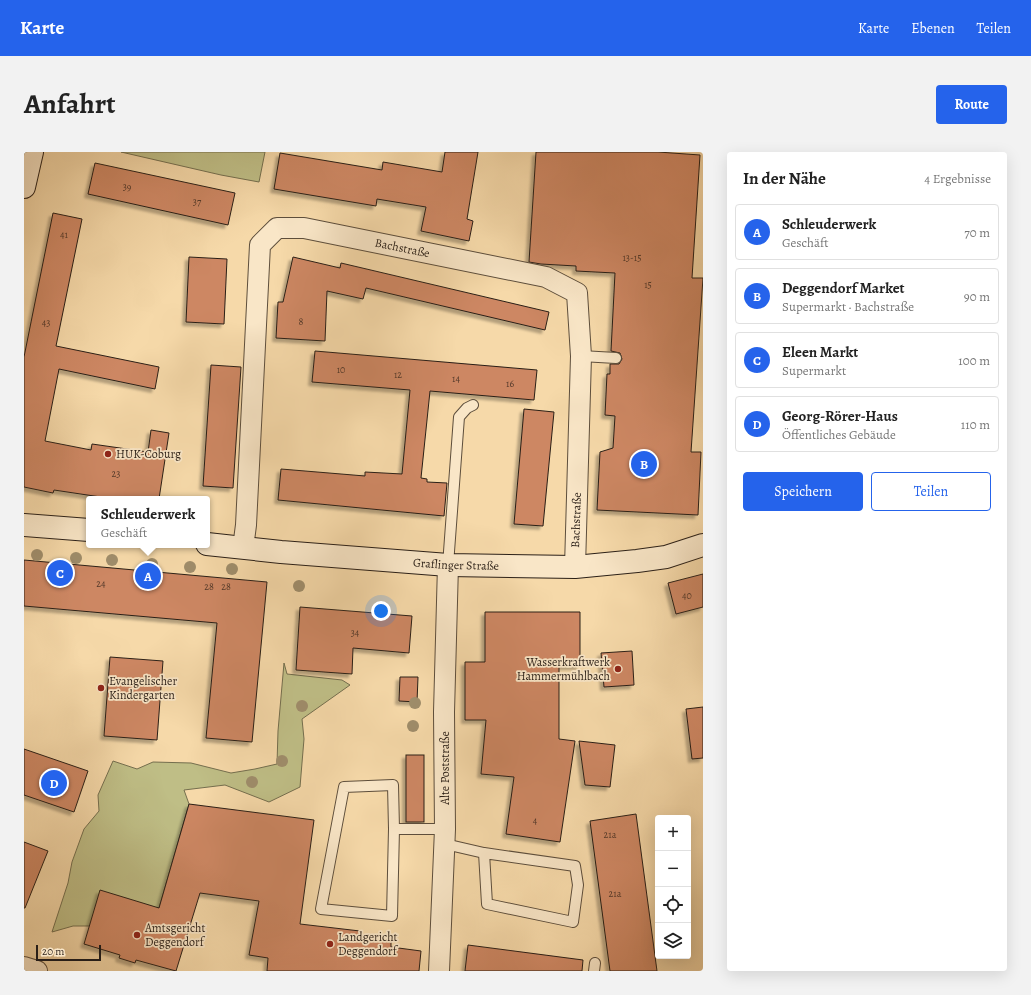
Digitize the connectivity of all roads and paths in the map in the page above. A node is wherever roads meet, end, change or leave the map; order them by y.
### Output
1 (32, 152) edge
2 (24, 187) edge
3 (581, 356) junction
4 (616, 358) dead end
5 (473, 405) dead end
6 (24, 524) edge
7 (86, 530) edge
8 (210, 544) edge
9 (703, 545) edge
10 (243, 548) junction
11 (448, 565) junction
12 (575, 568) junction
13 (394, 829) junction
14 (445, 836) junction
15 (484, 852) junction
16 (24, 967) edge
17 (37, 971) edge
18 (439, 971) edge

1 - 2 street
3 - 4 lane
3 - 10 street, Bachstraße
3 - 12 street, Bachstraße
5 - 11 lane
6 - 7 street
8 - 10 street, Graflinger Straße
9 - 12 street, Graflinger Straße
10 - 11 street, Graflinger Straße
11 - 12 street, Graflinger Straße
11 - 14 street, Alte Poststraße
13 - 13 lane
13 - 14 lane
14 - 15 lane
14 - 18 street, Alte Poststraße
15 - 15 lane
16 - 17 street

